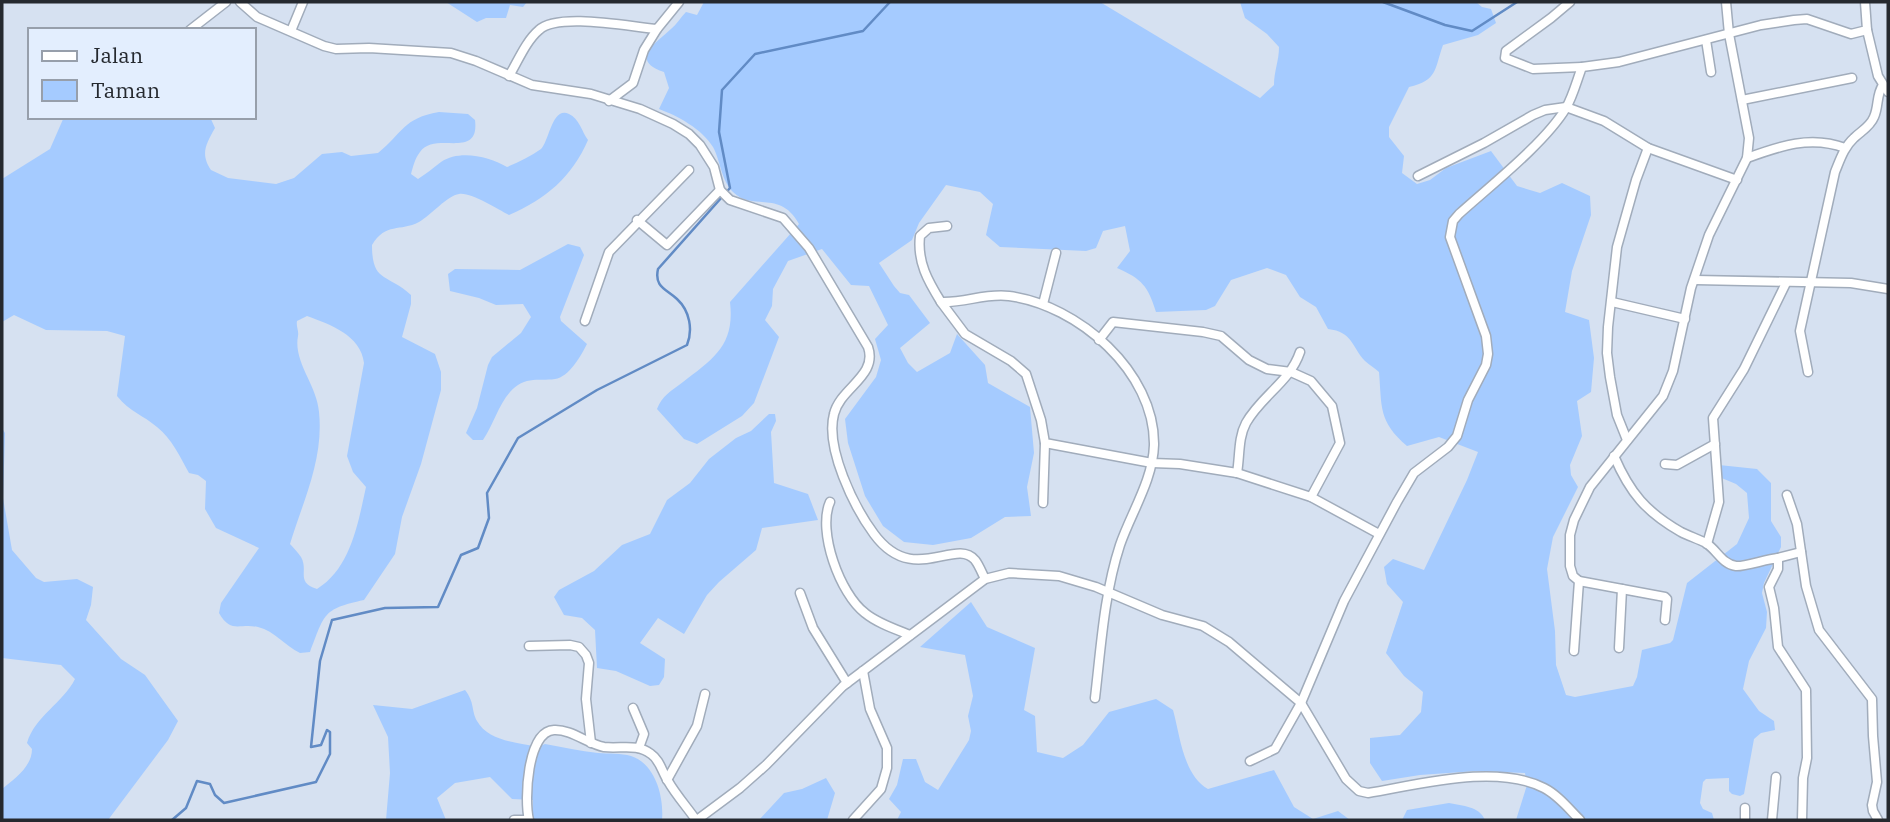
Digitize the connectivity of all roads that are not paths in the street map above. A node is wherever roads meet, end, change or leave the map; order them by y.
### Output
1 (226, 2) edge
2 (240, 2) edge
3 (303, 2) edge
4 (679, 2) edge
5 (1570, 2) edge
6 (1726, 2) edge
7 (1865, 2) edge
8 (193, 28) edge
9 (657, 29) junction
10 (1867, 30) junction
11 (291, 31) junction
12 (1729, 34) junction
13 (1706, 40) junction
14 (1582, 67) junction
15 (1711, 72) dead end
16 (509, 76) junction
17 (1852, 78) dead end
18 (1886, 88) edge
19 (1742, 100) junction
20 (609, 101) junction
21 (1566, 107) junction
22 (1648, 148) junction
23 (1845, 148) junction
24 (1747, 158) junction
25 (689, 170) dead end
26 (1418, 176) dead end
27 (1737, 180) junction
28 (724, 195) junction
29 (637, 220) junction
30 (947, 226) dead end
31 (1056, 253) dead end
32 (1696, 280) junction
33 (1786, 283) junction
34 (1810, 284) junction
35 (1888, 289) edge
36 (941, 302) junction
37 (1612, 302) junction
38 (1043, 304) junction
39 (1685, 319) junction
40 (585, 321) dead end
41 (1099, 340) junction
42 (1300, 352) dead end
43 (1291, 372) junction
44 (1808, 372) dead end
45 (1627, 440) junction
46 (1045, 443) junction
47 (1715, 444) junction
48 (1614, 456) junction
49 (1152, 463) junction
50 (1665, 464) dead end
51 (1237, 473) junction
52 (1787, 495) dead end
53 (1311, 497) junction
54 (831, 502) dead end
55 (1043, 503) dead end
56 (1379, 534) junction
57 (1707, 544) junction
58 (1801, 552) junction
59 (1778, 558) junction
60 (985, 579) junction
61 (1579, 580) junction
62 (1622, 589) junction
63 (1108, 592) junction
64 (800, 593) dead end
65 (1665, 620) dead end
66 (910, 635) junction
67 (529, 646) dead end
68 (1619, 648) dead end
69 (1574, 650) dead end
70 (863, 671) junction
71 (847, 682) junction
72 (705, 694) dead end
73 (1095, 698) dead end
74 (1301, 703) junction
75 (634, 708) dead end
76 (591, 743) junction
77 (639, 748) junction
78 (1250, 761) dead end
79 (1776, 777) dead end
80 (667, 780) junction
81 (1745, 808) dead end
82 (505, 820) edge
83 (514, 820) edge
84 (529, 820) edge
85 (697, 820) edge
86 (852, 820) edge
87 (1580, 820) edge
88 (1745, 820) edge
89 (1772, 820) edge
90 (1802, 820) edge
91 (1878, 820) edge

1 - 8 street
2 - 11 street
3 - 11 street
4 - 9 street
5 - 14 street
6 - 12 street
7 - 10 street
9 - 16 street
9 - 20 street
10 - 12 street
10 - 18 street
11 - 16 street
12 - 13 street
12 - 19 street
13 - 14 street
13 - 15 street
14 - 21 street
16 - 20 street
17 - 19 street
18 - 23 street
19 - 24 street
20 - 28 street
21 - 22 street
21 - 26 street
21 - 56 street
22 - 27 street
22 - 37 street
23 - 24 street
23 - 34 street
24 - 27 street
25 - 29 street
27 - 32 street
28 - 29 street
28 - 60 street
29 - 40 street
30 - 36 street
31 - 38 street
32 - 33 street
32 - 39 street
33 - 34 street
33 - 47 street
34 - 35 street
34 - 44 street
36 - 38 street
36 - 46 street
37 - 39 street
37 - 45 street
38 - 41 street
39 - 45 street
41 - 43 street
41 - 49 street
42 - 43 street
43 - 51 street
43 - 53 street
45 - 48 street
46 - 49 street
46 - 55 street
47 - 50 street
47 - 57 street
48 - 57 street
48 - 61 street
49 - 51 street
49 - 63 street
51 - 53 street
52 - 58 street
53 - 56 street
54 - 66 street
56 - 74 street
57 - 59 street
58 - 59 street
58 - 91 street
59 - 90 street
60 - 63 street
60 - 66 street
61 - 62 street
61 - 69 street
62 - 65 street
62 - 68 street
63 - 73 street
63 - 74 street
64 - 71 street
66 - 70 street
67 - 76 street
70 - 71 street
70 - 86 street
71 - 85 street
72 - 80 street
74 - 78 street
74 - 87 street
75 - 77 street
76 - 77 street
76 - 84 street
77 - 80 street
79 - 89 street
80 - 85 street
81 - 88 street
82 - 83 street
83 - 84 street

